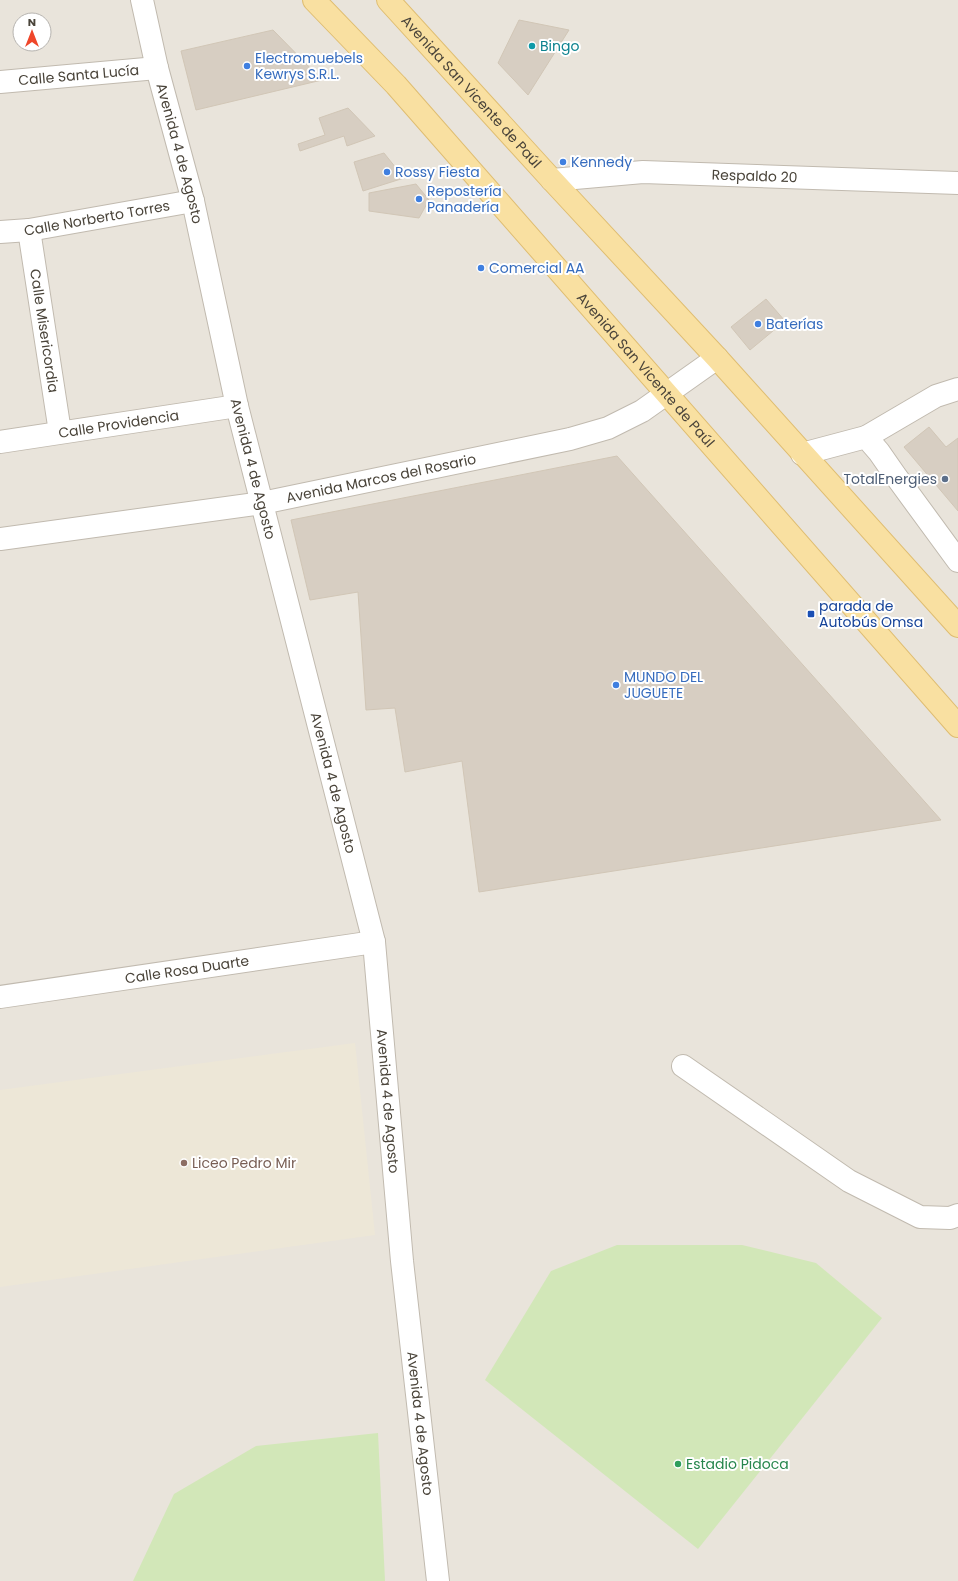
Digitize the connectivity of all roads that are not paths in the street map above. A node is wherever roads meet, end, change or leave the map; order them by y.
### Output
1 (142, 0) edge
2 (314, 0) edge
3 (388, 0) edge
4 (157, 68) junction
5 (0, 82) edge
6 (552, 180) junction
7 (958, 183) edge
8 (192, 201) junction
9 (29, 230) junction
10 (0, 232) edge
11 (717, 358) junction
12 (958, 389) edge
13 (666, 393) junction
14 (237, 406) junction
15 (60, 432) junction
16 (866, 437) junction
17 (0, 442) edge
18 (802, 454) junction
19 (262, 503) junction
20 (0, 539) edge
21 (958, 561) edge
22 (958, 626) edge
23 (958, 726) edge
24 (374, 942) junction
25 (0, 997) edge
26 (684, 1066) dead end
27 (958, 1216) edge
28 (438, 1581) edge

1 - 4 street, Avenida 4 de Agosto
2 - 13 main road, Avenida San Vicente de Paúl
3 - 6 main road, Avenida San Vicente de Paúl
4 - 5 street, Calle Santa Lucía
4 - 8 street, Avenida 4 de Agosto
6 - 7 street, Respaldo 20
6 - 11 main road, Avenida San Vicente de Paúl
8 - 9 street, Calle Norberto Torres
8 - 14 street, Avenida 4 de Agosto
9 - 10 street, Calle Norberto Torres
9 - 15 street, Calle Misericordia
11 - 13 street, Avenida Marcos del Rosario
11 - 18 main road, Avenida San Vicente de Paúl
12 - 16 street
13 - 19 street, Avenida Marcos del Rosario
13 - 23 main road, Avenida San Vicente de Paúl
14 - 15 street, Calle Providencia
14 - 19 street, Avenida 4 de Agosto
15 - 17 street, Calle Providencia
16 - 18 street
16 - 21 street
18 - 22 main road, Avenida San Vicente de Paúl
19 - 20 street, Avenida Marcos del Rosario
19 - 24 street, Avenida 4 de Agosto
24 - 25 street, Calle Rosa Duarte
24 - 28 street, Avenida 4 de Agosto
26 - 27 street

